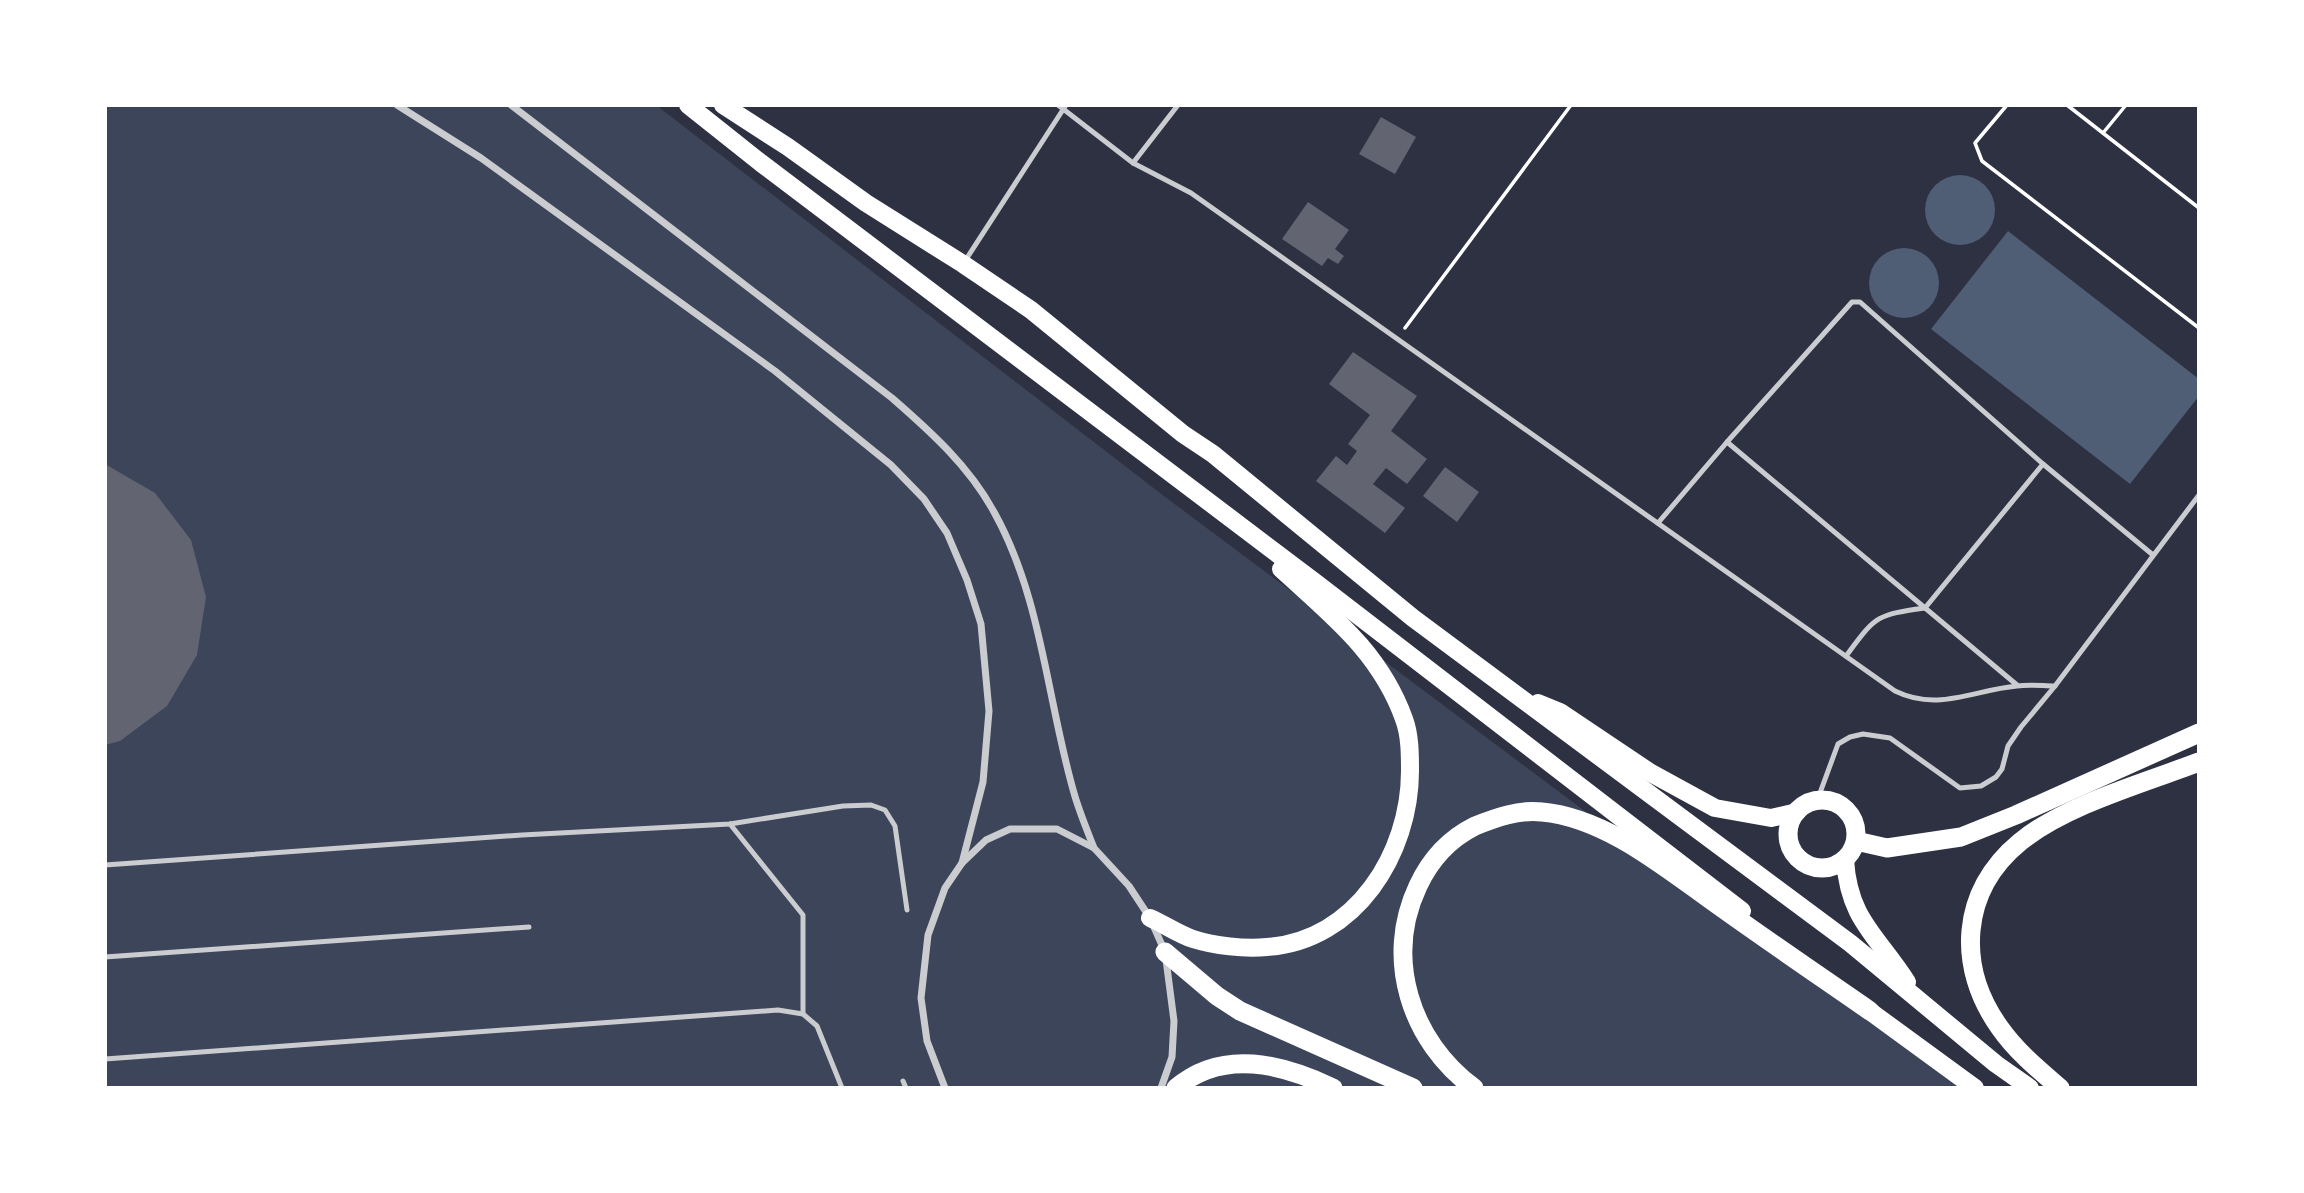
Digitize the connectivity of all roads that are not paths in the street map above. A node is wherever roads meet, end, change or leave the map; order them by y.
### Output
1 (397, 105) edge
2 (511, 105) edge
3 (688, 105) edge
4 (723, 105) edge
5 (1178, 105) edge
6 (1062, 106) edge
7 (1133, 163) junction
8 (963, 264) junction
9 (1727, 442) junction
10 (2043, 464) junction
11 (2199, 495) edge
12 (1214, 507) junction
13 (1658, 523) junction
14 (2153, 555) junction
15 (1925, 608) junction
16 (1846, 656) junction
17 (2017, 685) junction
18 (2055, 686) junction
19 (1510, 692) junction
20 (2199, 733) edge
21 (2199, 762) edge
22 (1817, 801) junction
23 (1797, 812) junction
24 (730, 824) junction
25 (1856, 841) junction
26 (1094, 848) junction
27 (1845, 860) junction
28 (962, 863) junction
29 (105, 865) edge
30 (907, 910) dead end
31 (1150, 918) junction
32 (529, 927) dead end
33 (1165, 952) junction
34 (105, 957) edge
35 (1915, 994) junction
36 (1870, 1011) junction
37 (803, 1013) junction
38 (105, 1059) edge
39 (842, 1088) edge
40 (945, 1088) edge
41 (1161, 1088) edge
42 (1176, 1088) edge
43 (1333, 1088) edge
44 (1413, 1088) edge
45 (1474, 1088) edge
46 (1975, 1088) edge
47 (2030, 1088) edge
48 (2060, 1088) edge

1 - 28 street
2 - 26 street
3 - 12 main road
4 - 8 main road
5 - 7 lane
6 - 7 lane
6 - 8 lane
7 - 13 lane
8 - 19 main road
9 - 10 lane
9 - 13 lane
9 - 15 lane
10 - 14 lane
10 - 15 lane
11 - 14 lane
12 - 31 main road
12 - 36 main road
13 - 16 lane
14 - 18 lane
15 - 16 lane
15 - 17 lane
16 - 17 lane
17 - 18 lane
18 - 22 lane
19 - 23 main road
19 - 35 main road
20 - 25 highway
21 - 48 highway
22 - 23 highway
22 - 25 highway
23 - 27 highway
24 - 29 lane
24 - 30 lane
24 - 37 lane
25 - 27 highway
26 - 28 street
26 - 31 street
27 - 35 main road
28 - 40 street
31 - 33 street
32 - 34 lane
33 - 41 street
33 - 44 highway
35 - 47 main road
36 - 45 highway
36 - 46 main road
37 - 38 lane
37 - 39 lane
42 - 43 highway

